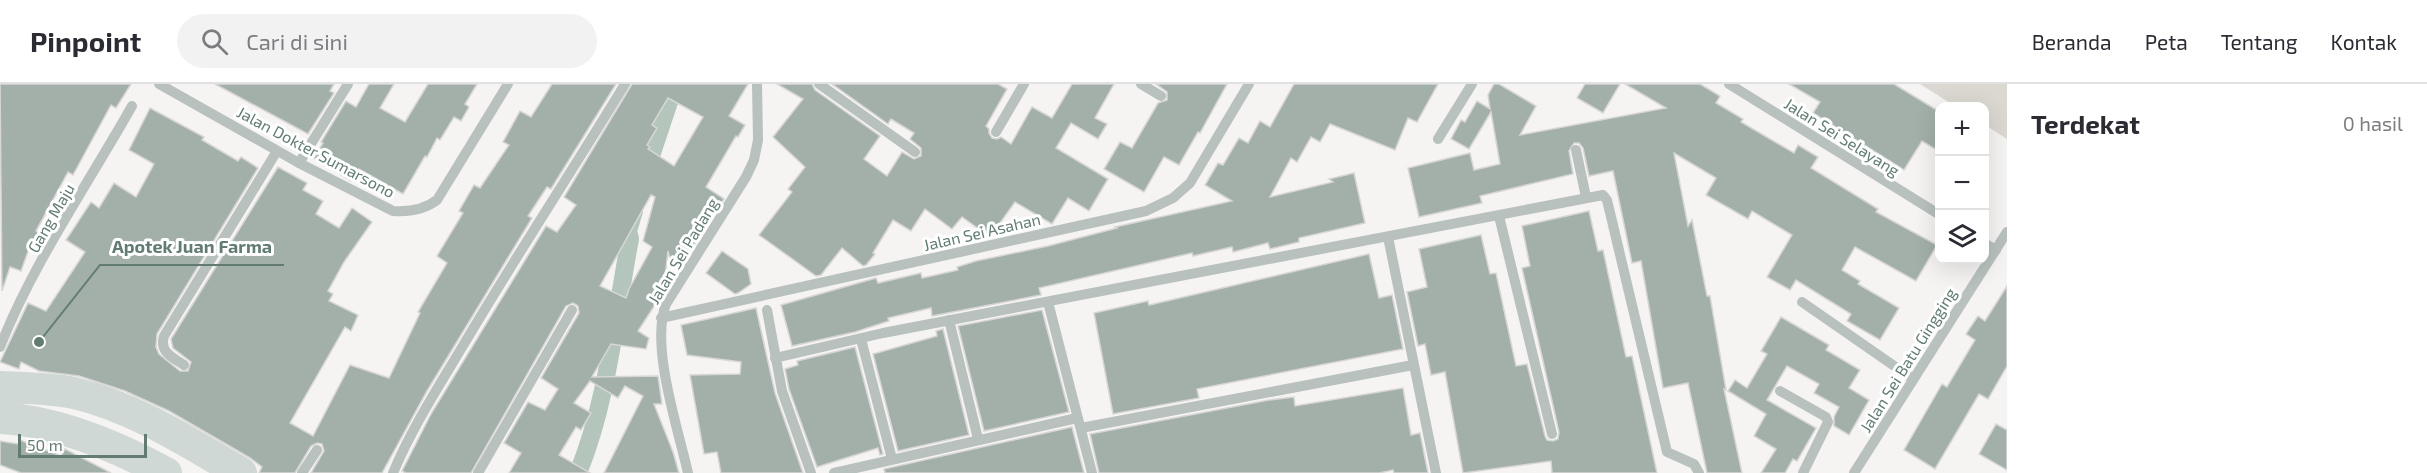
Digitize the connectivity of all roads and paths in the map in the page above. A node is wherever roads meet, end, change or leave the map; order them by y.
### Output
1 (159, 84) edge
2 (348, 84) edge
3 (508, 84) edge
4 (625, 84) edge
5 (757, 84) edge
6 (819, 84) edge
7 (1024, 84) edge
8 (1141, 84) edge
9 (1250, 84) edge
10 (1472, 84) edge
11 (1729, 84) edge
12 (1161, 96) dead end
13 (132, 106) dead end
14 (996, 132) dead end
15 (1438, 139) dead end
16 (1576, 150) dead end
17 (277, 151) junction
18 (915, 152) dead end
19 (299, 163) junction
20 (1586, 197) junction
21 (1935, 212) edge
22 (1499, 216) junction
23 (2007, 232) edge
24 (1388, 237) junction
25 (1989, 246) edge
26 (1996, 250) junction
27 (1048, 302) junction
28 (1802, 302) dead end
29 (572, 309) dead end
30 (767, 310) dead end
31 (661, 318) junction
32 (949, 320) junction
33 (861, 339) junction
34 (0, 346) edge
35 (775, 358) junction
36 (184, 365) dead end
37 (1413, 365) junction
38 (1913, 379) junction
39 (0, 387) edge
40 (1780, 391) dead end
41 (0, 418) edge
42 (1079, 423) junction
43 (1552, 434) dead end
44 (978, 439) junction
45 (317, 450) dead end
46 (892, 459) junction
47 (158, 471) edge
48 (241, 473) edge
49 (302, 473) edge
50 (393, 473) edge
51 (478, 473) edge
52 (688, 473) edge
53 (812, 473) edge
54 (834, 473) edge
55 (1092, 473) edge
56 (1436, 473) edge
57 (1699, 473) edge
58 (1803, 473) edge
59 (1854, 473) edge

1 - 17 street, Jalan Dokter Sumarsono
2 - 19 street
3 - 19 street, Jalan Dokter Sumarsono
4 - 50 street
5 - 31 street, Jalan Sei Padang
6 - 18 street
7 - 14 street
8 - 12 street
9 - 31 street, Jalan Sei Asahan
10 - 15 street
11 - 21 street, Jalan Sei Selayang
13 - 34 street, Gang Maju
16 - 20 street
17 - 19 street, Jalan Dokter Sumarsono
17 - 36 street
20 - 22 street
20 - 57 street
22 - 24 street
22 - 43 street
23 - 26 street, Jalan Sei Batu Gingging
24 - 27 street
24 - 37 street
25 - 26 street
26 - 38 street, Jalan Sei Batu Gingging
27 - 32 street
27 - 42 street
28 - 38 street
29 - 51 street
30 - 35 street
31 - 52 street, Jalan Sei Padang
32 - 33 street
32 - 44 street
33 - 35 street
33 - 46 street
35 - 53 street
37 - 42 street
37 - 56 street
38 - 59 street, Jalan Sei Batu Gingging
39 - 48 main road
40 - 58 street
41 - 47 main road
42 - 44 street
42 - 55 street
44 - 46 street
45 - 49 street
46 - 54 street

